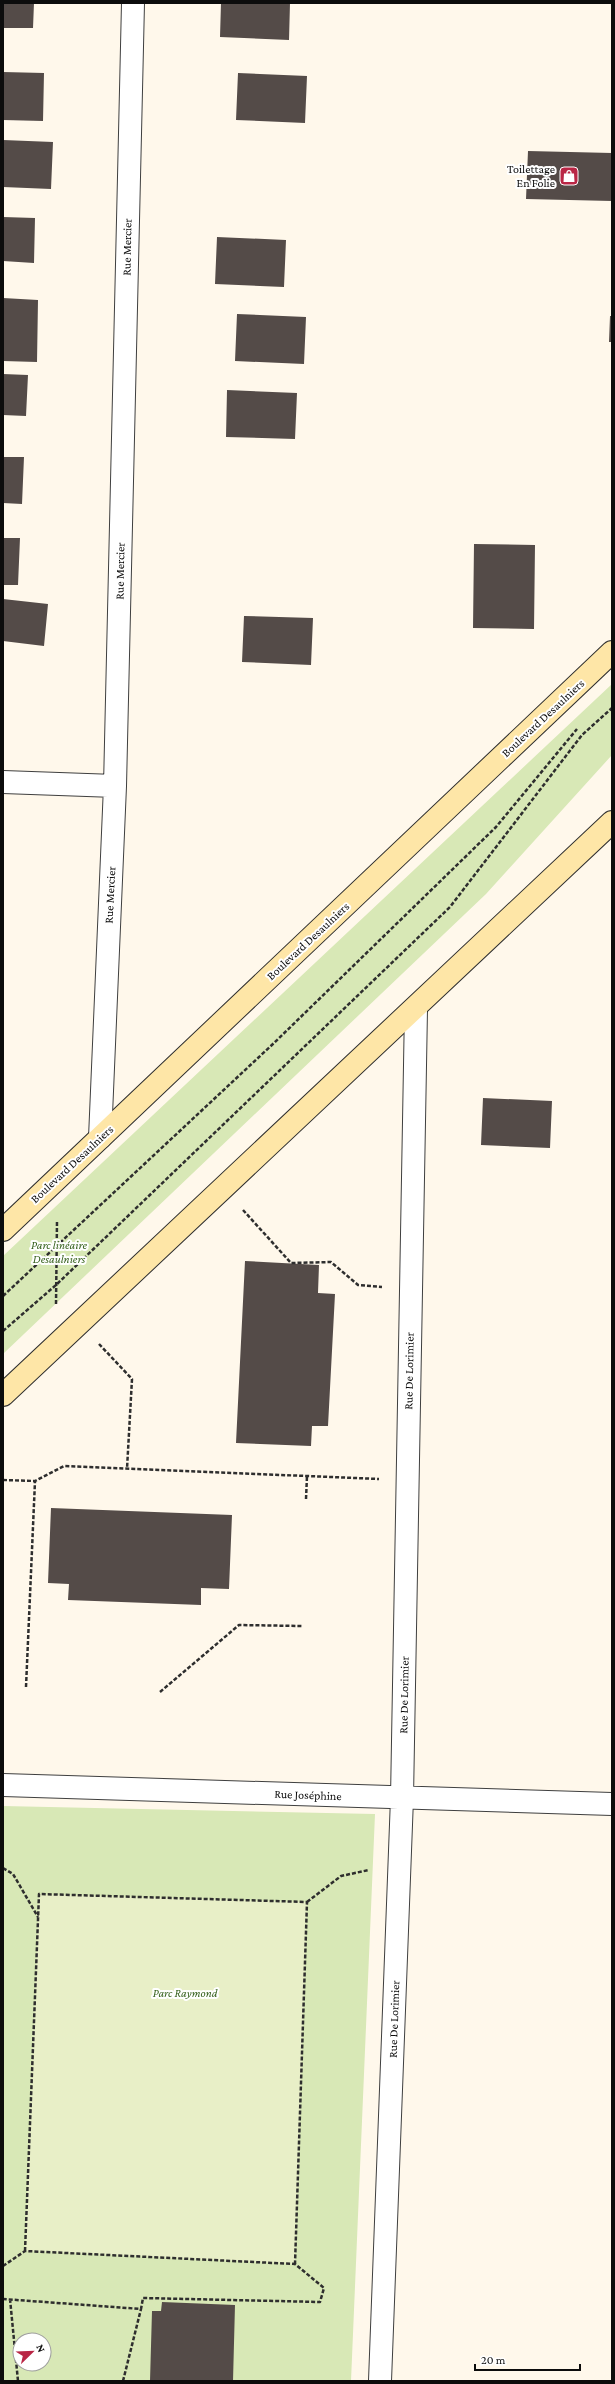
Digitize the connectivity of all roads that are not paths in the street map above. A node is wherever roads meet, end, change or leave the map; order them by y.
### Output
1 (133, 3) edge
2 (612, 652) edge
3 (3, 782) edge
4 (115, 786) junction
5 (612, 822) edge
6 (416, 1008) junction
7 (100, 1138) junction
8 (3, 1230) edge
9 (3, 1395) edge
10 (3, 1785) edge
11 (402, 1798) junction
12 (612, 1804) edge
13 (380, 2381) edge

1 - 4 street, Rue Mercier
2 - 7 street, Boulevard Desaulniers
3 - 4 street
4 - 7 street, Rue Mercier
5 - 6 street
6 - 9 street
6 - 11 street, Rue De Lorimier
7 - 8 street, Boulevard Desaulniers
10 - 11 street, Rue Joséphine
11 - 12 street, Rue Joséphine
11 - 13 street, Rue De Lorimier

